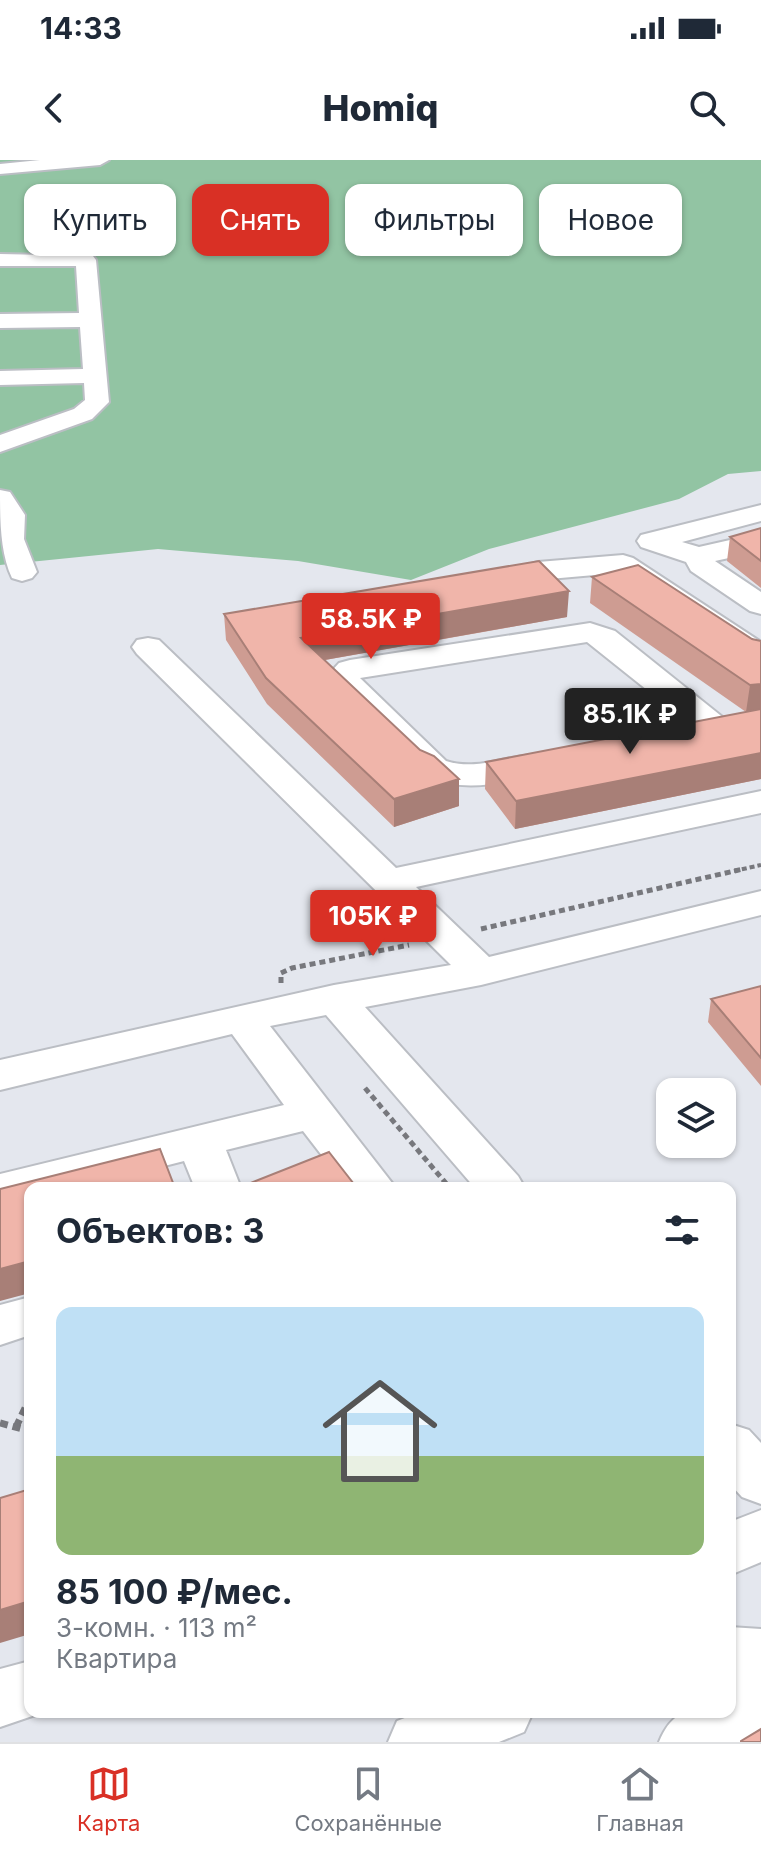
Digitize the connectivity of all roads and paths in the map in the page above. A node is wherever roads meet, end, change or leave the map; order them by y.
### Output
1 (100, 160) edge
2 (0, 169) edge
3 (0, 260) edge
4 (90, 320) junction
5 (0, 321) edge
6 (95, 376) junction
7 (0, 378) edge
8 (0, 444) edge
9 (0, 498) edge
10 (761, 513) edge
11 (761, 542) edge
12 (699, 557) junction
13 (538, 571) edge
14 (22, 572) dead end
15 (761, 605) edge
16 (148, 647) dead end
17 (761, 656) edge
18 (671, 739) edge
19 (578, 757) edge
20 (761, 802) edge
21 (761, 865) edge
22 (389, 881) junction
23 (761, 903) edge
24 (446, 937) junction
25 (481, 972) junction
26 (334, 998) junction
27 (242, 1018) junction
28 (0, 1075) edge
29 (313, 1113) junction
30 (199, 1141) junction
31 (36, 1182) edge
32 (216, 1182) edge
33 (368, 1182) edge
34 (497, 1182) edge
35 (24, 1185) edge
36 (0, 1191) edge
37 (24, 1318) edge
38 (0, 1325) edge
39 (24, 1410) edge
40 (0, 1423) edge
41 (16, 1427) junction
42 (24, 1429) edge
43 (736, 1453) edge
44 (761, 1481) edge
45 (761, 1534) edge
46 (736, 1547) edge
47 (736, 1654) edge
48 (761, 1656) edge
49 (761, 1678) edge
50 (24, 1691) edge
51 (0, 1698) edge
52 (736, 1715) edge
53 (485, 1718) edge
54 (732, 1718) edge
55 (419, 1742) edge
56 (690, 1742) edge

1 - 2 street
3 - 4 street
4 - 5 street
4 - 6 street
6 - 7 street
6 - 8 street
9 - 14 street
10 - 12 street
11 - 12 street
12 - 15 street
13 - 17 street
16 - 22 street
18 - 19 street
20 - 22 street
21 - 24 path
22 - 24 street
23 - 25 street
24 - 25 street
25 - 26 street
26 - 27 street
26 - 34 street
27 - 28 street
27 - 29 street
29 - 30 street
29 - 33 street
30 - 31 street
30 - 32 street
35 - 36 street
37 - 38 street
39 - 41 path
40 - 41 path
41 - 42 path
43 - 44 street
45 - 46 street
47 - 48 street
49 - 52 street
50 - 51 street
53 - 55 street
54 - 56 street

